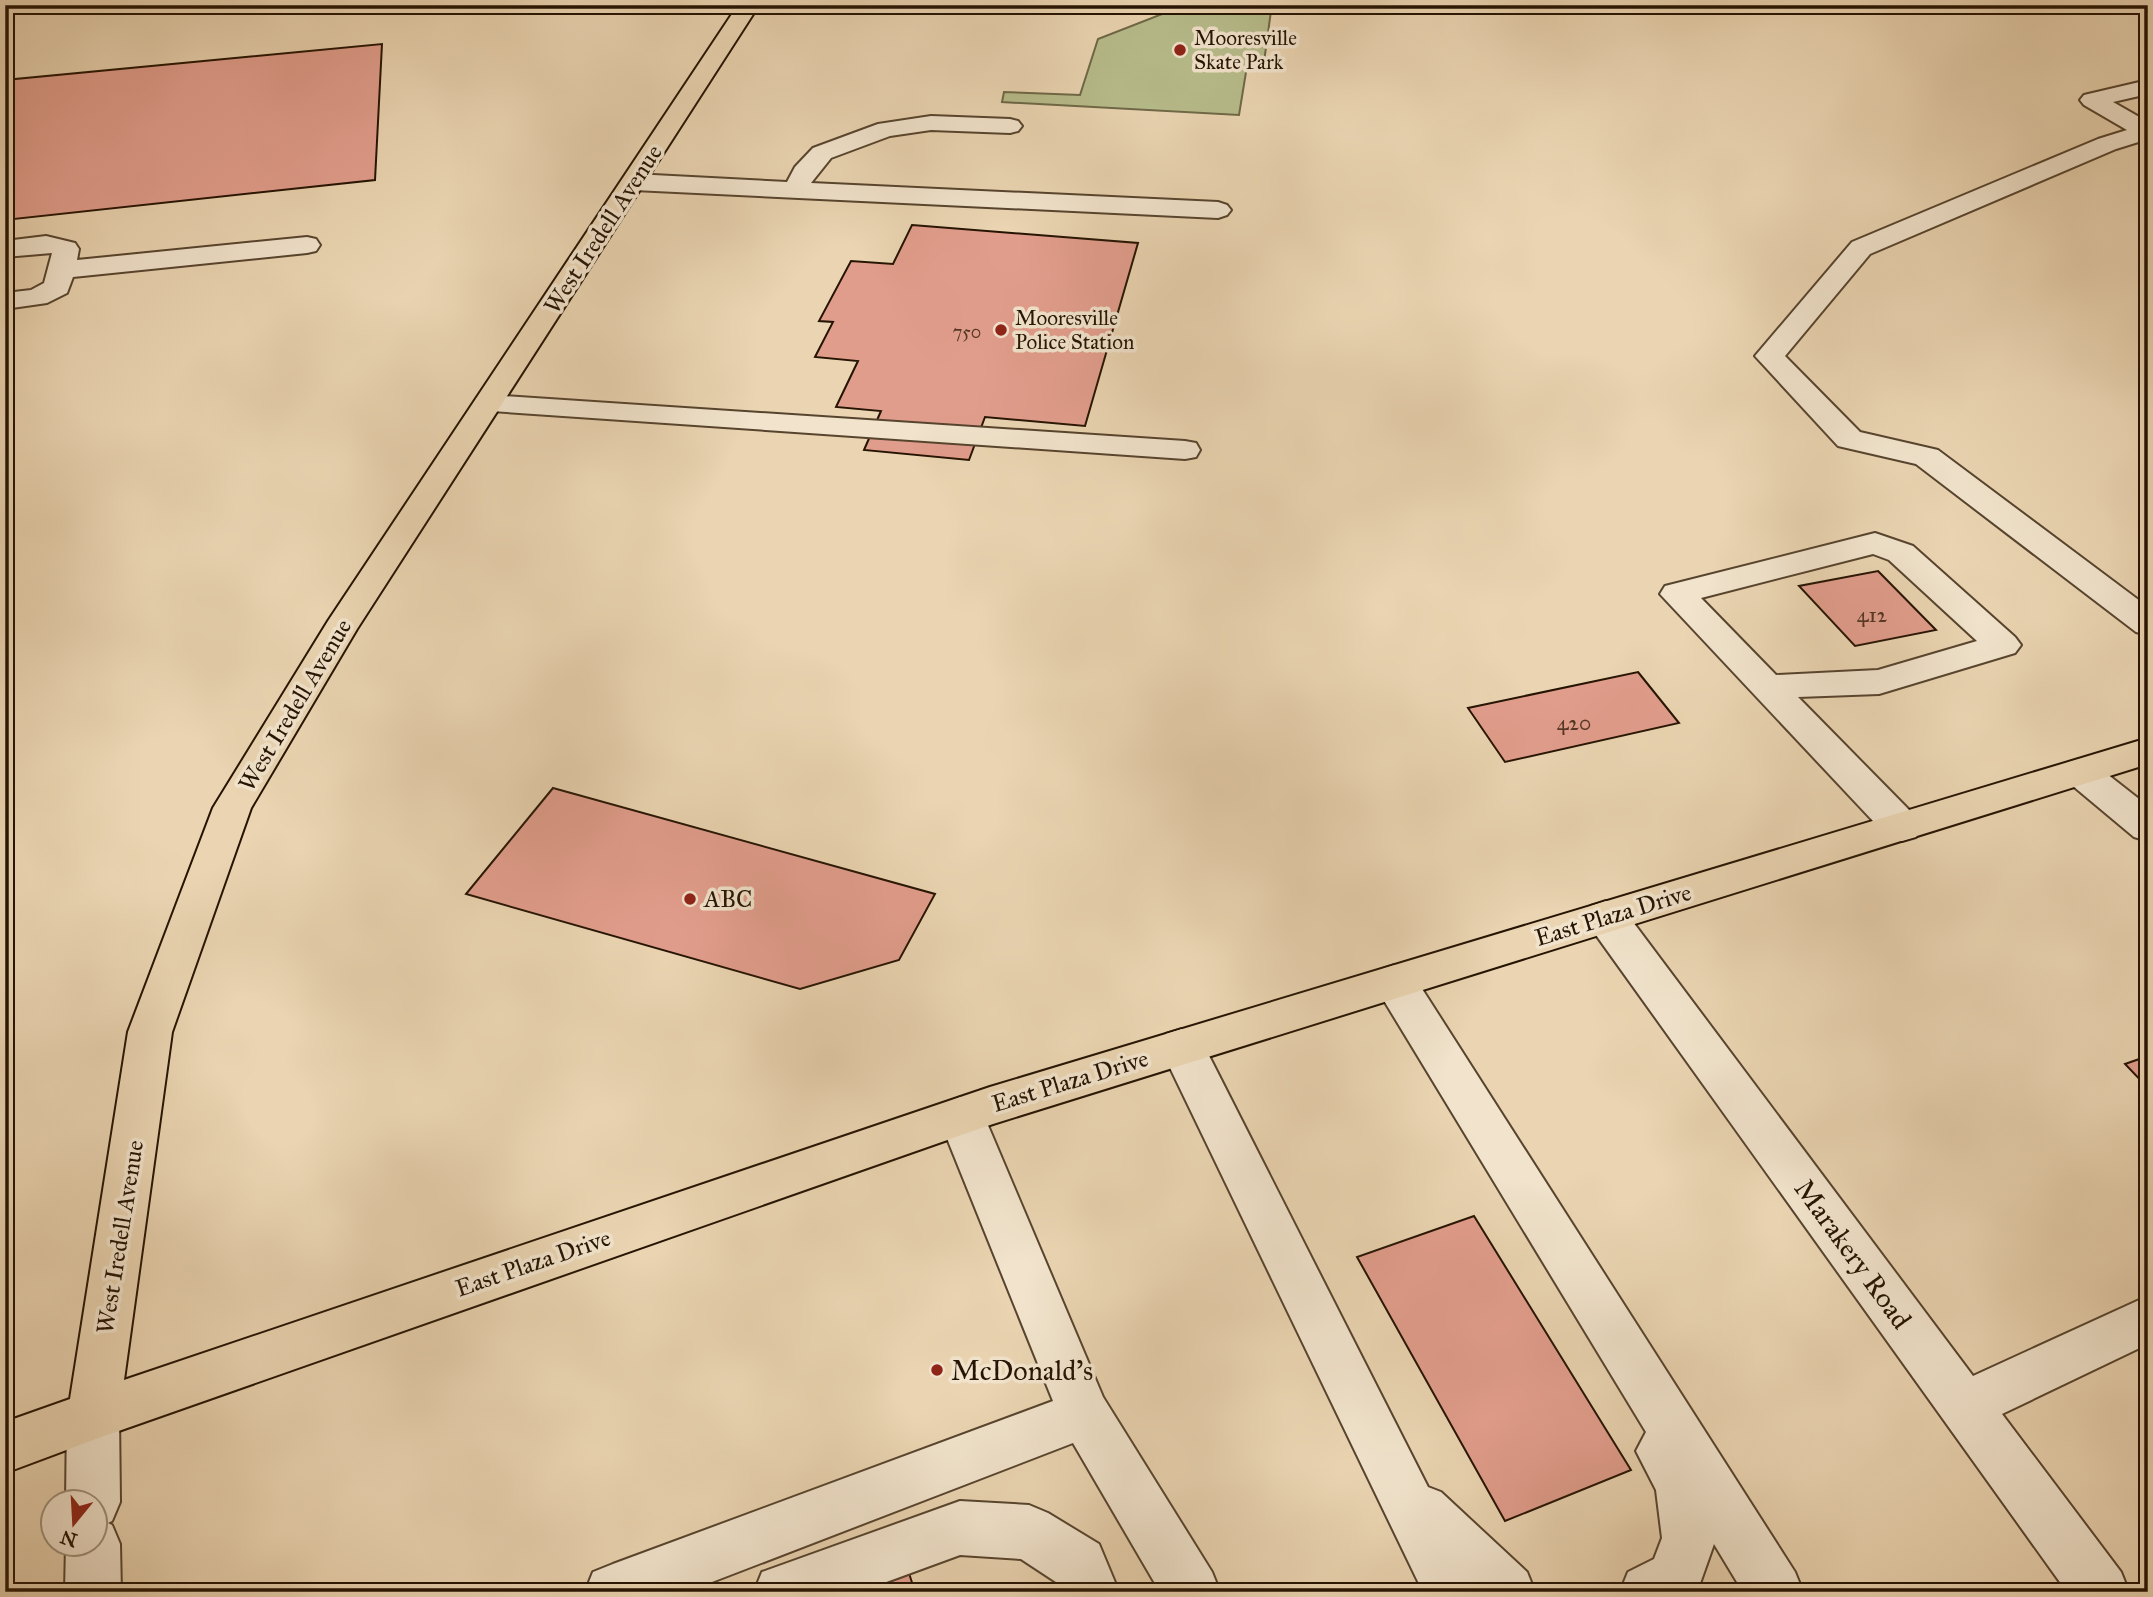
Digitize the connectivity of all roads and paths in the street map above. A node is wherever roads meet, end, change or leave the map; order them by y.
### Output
1 (749, 5) edge
2 (2148, 87) edge
3 (1010, 126) dead end
4 (634, 181) junction
5 (796, 189) junction
6 (1218, 210) dead end
7 (307, 245) dead end
8 (5, 249) edge
9 (62, 270) junction
10 (5, 301) edge
11 (488, 404) junction
12 (1185, 450) dead end
13 (2148, 624) edge
14 (1766, 687) junction
15 (2148, 751) edge
16 (2080, 772) junction
17 (1902, 827) junction
18 (2148, 827) edge
19 (1606, 917) junction
20 (1395, 982) junction
21 (1182, 1047) junction
22 (961, 1116) junction
23 (1520, 1183) junction
24 (2148, 1319) edge
25 (1965, 1406) junction
26 (1084, 1414) junction
27 (93, 1415) junction
28 (5, 1448) edge
29 (93, 1488) edge
30 (1403, 1493) junction
31 (93, 1558) edge
32 (1091, 1583) edge
33 (93, 1592) edge
34 (613, 1592) edge
35 (782, 1592) edge
36 (1192, 1592) edge
37 (1452, 1592) edge
38 (1507, 1592) edge
39 (1648, 1592) edge
40 (1775, 1592) edge
41 (2101, 1592) edge

1 - 4 main road, West Iredell Avenue
2 - 13 street
3 - 5 street
4 - 5 street
4 - 11 main road, West Iredell Avenue
5 - 6 street
7 - 9 street
8 - 9 street
9 - 10 street
11 - 12 street
11 - 27 main road, West Iredell Avenue
14 - 14 street
14 - 17 street
15 - 16 main road, East Plaza Drive
16 - 17 main road, East Plaza Drive
16 - 18 street
17 - 19 main road, East Plaza Drive
19 - 20 main road, East Plaza Drive
19 - 25 street, Marakery Road
20 - 21 main road, East Plaza Drive
20 - 23 street
21 - 22 main road, East Plaza Drive
21 - 30 street
22 - 26 street
22 - 27 main road, East Plaza Drive
23 - 39 street
23 - 40 street
24 - 25 street
25 - 41 street, Marakery Road
26 - 34 street
26 - 36 street
27 - 28 main road, East Plaza Drive
27 - 29 street, West Iredell Avenue
30 - 37 street
30 - 38 street
31 - 33 street
32 - 35 street

